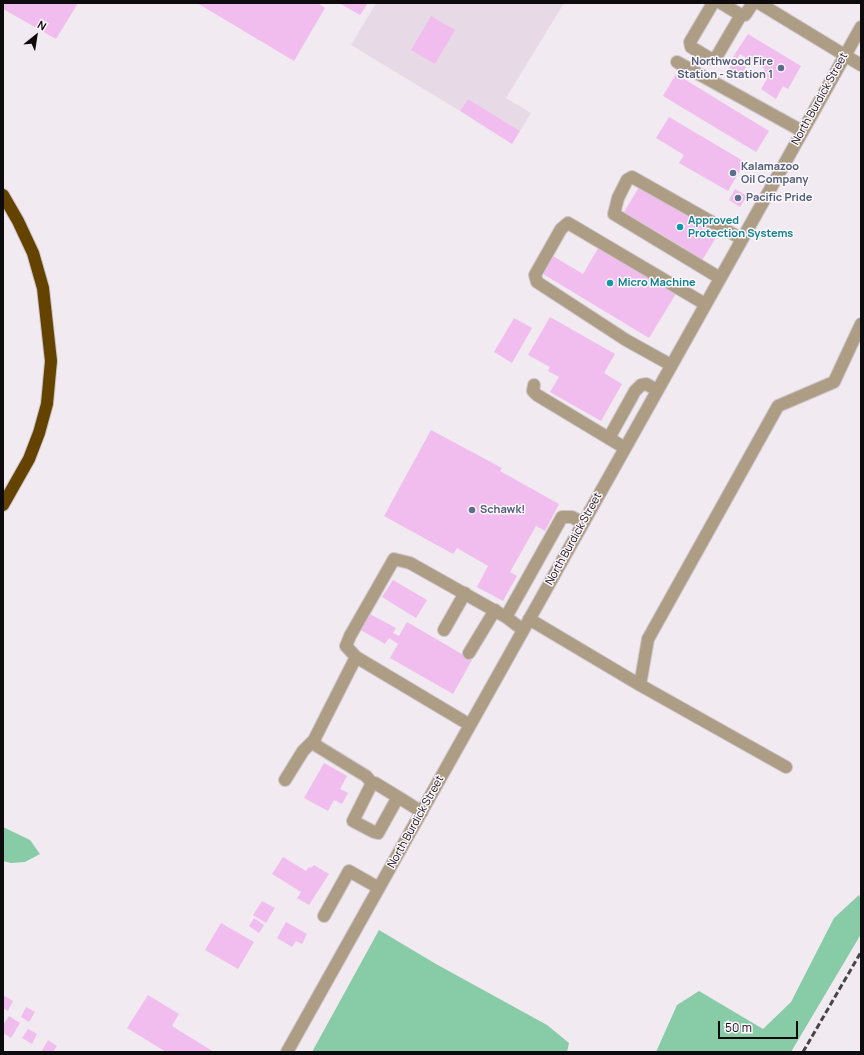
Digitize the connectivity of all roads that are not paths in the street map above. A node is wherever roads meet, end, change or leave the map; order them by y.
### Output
1 (713, 3) edge
2 (720, 3) edge
3 (753, 3) edge
4 (759, 3) edge
5 (740, 15) junction
6 (861, 27) edge
7 (844, 55) junction
8 (677, 62) dead end
9 (861, 65) edge
10 (802, 131) junction
11 (3, 195) edge
12 (742, 238) junction
13 (720, 278) junction
14 (705, 304) junction
15 (861, 324) edge
16 (671, 365) junction
17 (534, 385) dead end
18 (657, 390) junction
19 (625, 409) junction
20 (641, 418) junction
21 (609, 438) junction
22 (625, 448) junction
23 (3, 506) edge
24 (583, 523) junction
25 (465, 593) junction
26 (495, 610) junction
27 (506, 617) junction
28 (529, 619) junction
29 (444, 630) dead end
30 (523, 630) junction
31 (469, 653) dead end
32 (356, 657) junction
33 (640, 685) junction
34 (470, 725) junction
35 (314, 740) junction
36 (786, 767) dead end
37 (285, 780) dead end
38 (372, 783) junction
39 (398, 797) junction
40 (422, 812) junction
41 (379, 888) junction
42 (324, 916) dead end
43 (287, 1052) edge

1 - 5 street
2 - 5 street
3 - 5 street
4 - 7 street
6 - 7 street, North Burdick Street
7 - 9 street
7 - 10 street, North Burdick Street
8 - 10 street
10 - 12 street, North Burdick Street
11 - 23 highway
12 - 13 street, North Burdick Street
12 - 13 street
13 - 14 street, North Burdick Street
14 - 16 street, North Burdick Street
14 - 16 street
15 - 33 street
16 - 18 street, North Burdick Street
17 - 21 street
18 - 19 street
18 - 20 street, North Burdick Street
19 - 20 street
19 - 21 street
20 - 22 street, North Burdick Street
21 - 22 street
22 - 24 street, North Burdick Street
24 - 27 street
24 - 28 street, North Burdick Street
25 - 26 street
25 - 29 street
25 - 32 street
26 - 27 street
26 - 31 street
27 - 30 street
28 - 30 street, North Burdick Street
28 - 33 street
30 - 34 street, North Burdick Street
32 - 34 street
32 - 35 street
33 - 36 street
34 - 40 street, North Burdick Street
35 - 37 street
35 - 38 street
38 - 39 street
38 - 39 street
39 - 40 street
40 - 41 street, North Burdick Street
41 - 42 street
41 - 43 street, North Burdick Street

